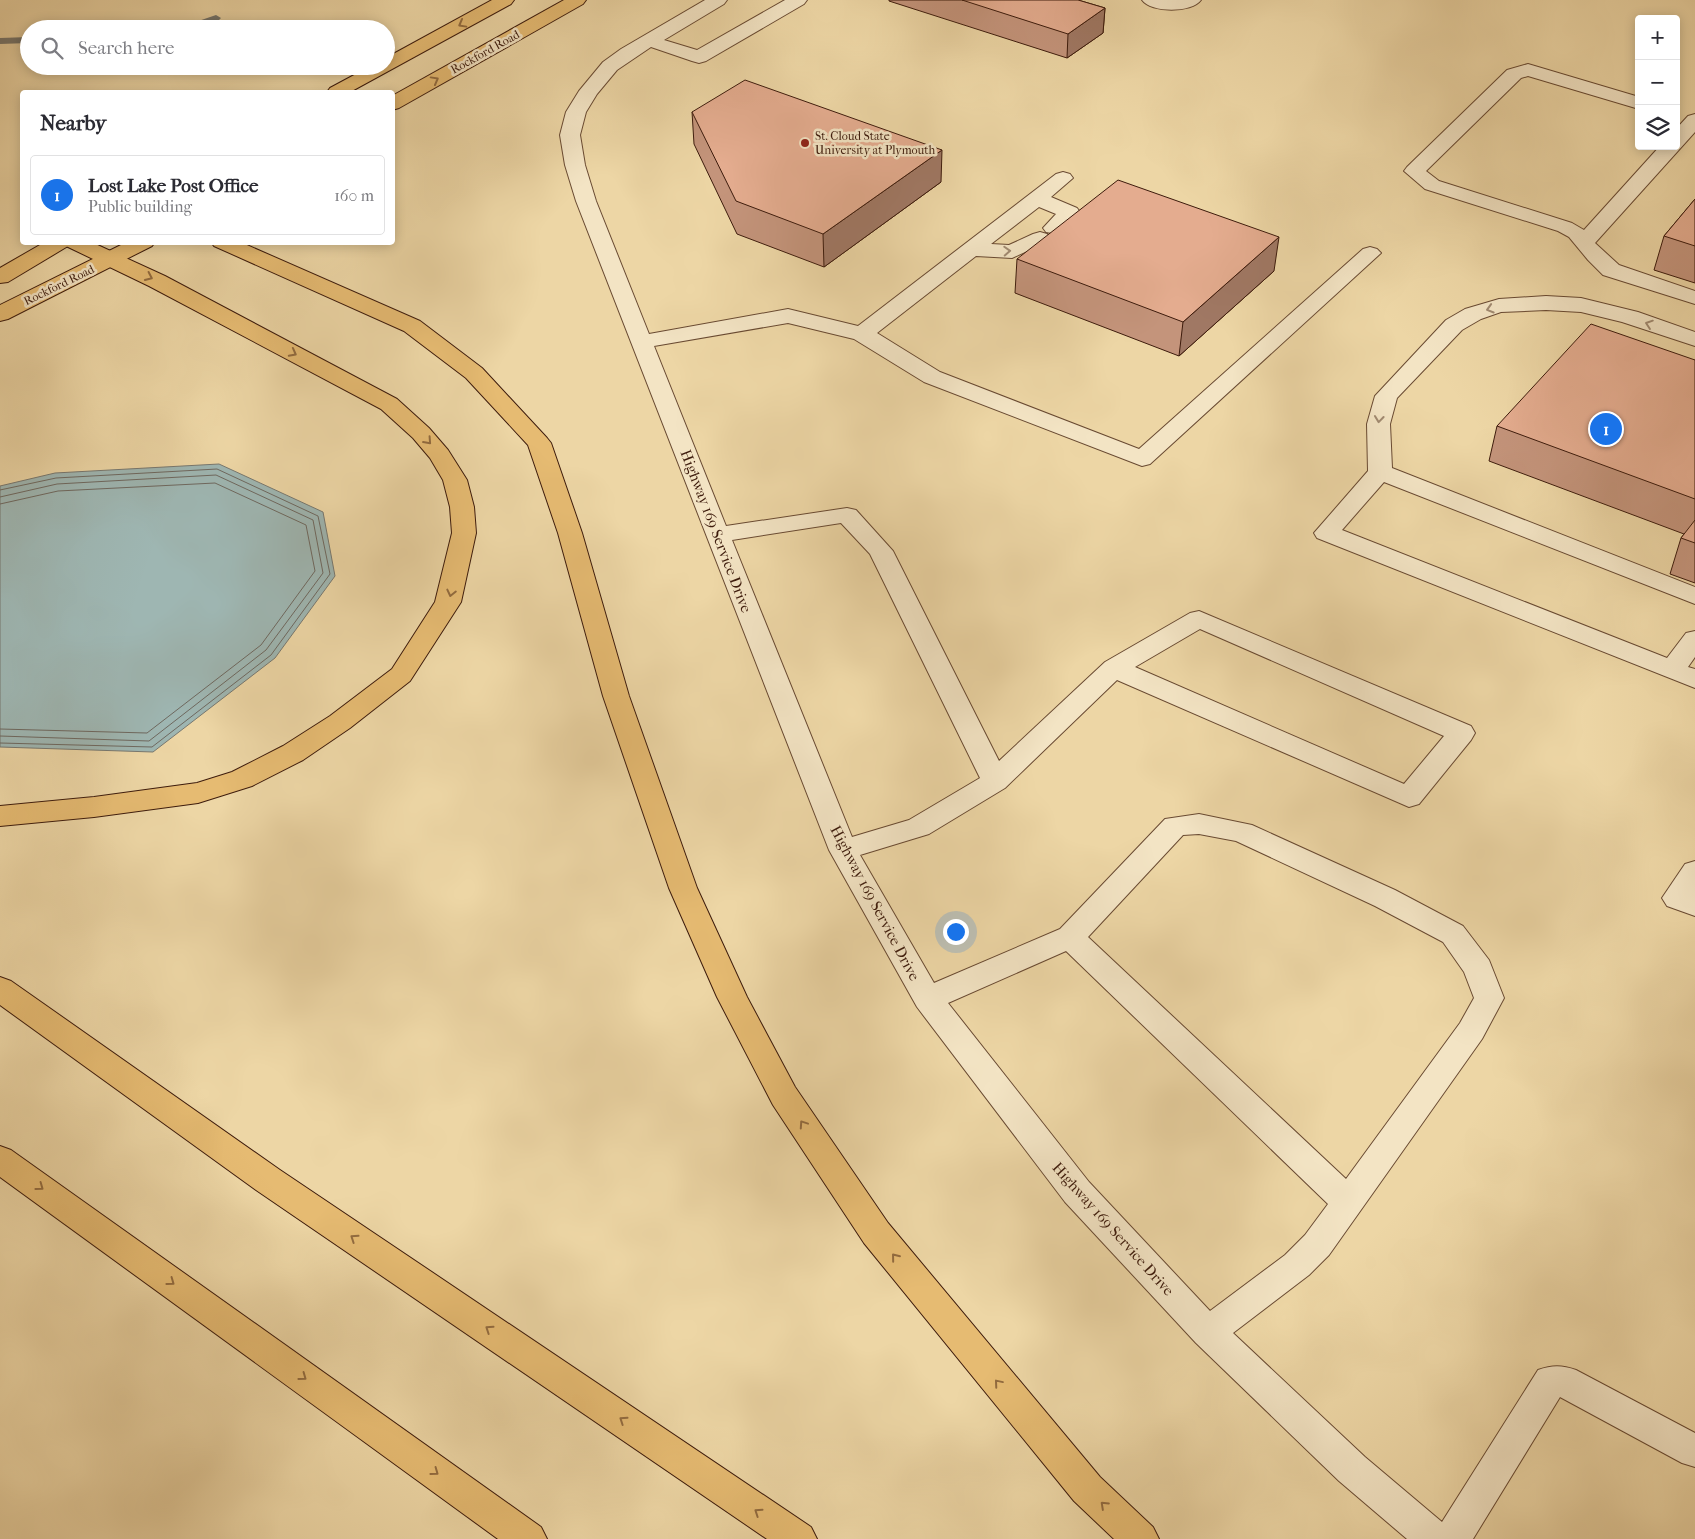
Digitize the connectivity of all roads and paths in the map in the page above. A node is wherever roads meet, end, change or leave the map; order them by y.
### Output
1 (505, 0) edge
2 (577, 0) edge
3 (718, 0) edge
4 (798, 0) edge
5 (1151, 0) edge
6 (1192, 0) edge
7 (650, 41) junction
8 (395, 61) edge
9 (369, 75) edge
10 (341, 90) edge
11 (395, 102) edge
12 (1635, 102) edge
13 (1680, 115) edge
14 (1695, 120) edge
15 (1680, 137) edge
16 (1667, 150) edge
17 (1063, 178) dead end
18 (1037, 199) junction
19 (1585, 242) junction
20 (56, 245) edge
21 (80, 245) edge
22 (140, 245) edge
23 (228, 245) edge
24 (972, 249) junction
25 (1370, 253) dead end
26 (112, 260) junction
27 (0, 277) edge
28 (1695, 298) edge
29 (0, 314) edge
30 (862, 334) junction
31 (1695, 339) edge
32 (642, 342) junction
33 (1380, 472) junction
34 (718, 535) junction
35 (1695, 596) edge
36 (1695, 639) edge
37 (1114, 668) junction
38 (1683, 674) edge
39 (994, 782) junction
40 (0, 816) edge
41 (843, 850) junction
42 (1695, 871) edge
43 (1695, 905) edge
44 (1070, 937) junction
45 (0, 989) edge
46 (928, 999) junction
47 (0, 1159) edge
48 (1348, 1202) junction
49 (1208, 1332) junction
50 (1695, 1451) edge
51 (528, 1539) edge
52 (798, 1539) edge
53 (1140, 1539) edge
54 (1434, 1539) edge
55 (1452, 1539) edge

1 -> 8 main road
11 -> 2 main road, Rockford Road
3 - 7 street, Highway 169 Service Drive
4 - 7 street
5 - 6 street
7 - 32 street, Highway 169 Service Drive
9 - 10 main road
12 - 19 street
13 - 14 street
14 - 15 street
16 - 19 street
17 - 18 street
18 - 24 street
24 -> 18 street
19 - 28 street
20 - 27 main road
21 - 26 main road
22 - 26 main road, Rockford Road
53 -> 23 main road
24 - 30 street
25 - 30 street
26 - 29 main road, Rockford Road
26 -> 40 main road
30 - 32 street
31 -> 33 street
32 - 34 street, Highway 169 Service Drive
33 - 35 street
33 - 38 street
34 - 39 street
34 - 41 street, Highway 169 Service Drive
36 - 38 street
37 - 37 street
37 - 39 street
39 - 41 street
41 - 46 street, Highway 169 Service Drive
42 - 43 street
44 - 46 street
44 - 48 street
44 - 48 street
52 -> 45 main road
46 - 49 street, Highway 169 Service Drive
47 -> 51 main road
48 - 49 street
49 - 54 street, Highway 169 Service Drive
50 - 55 street

